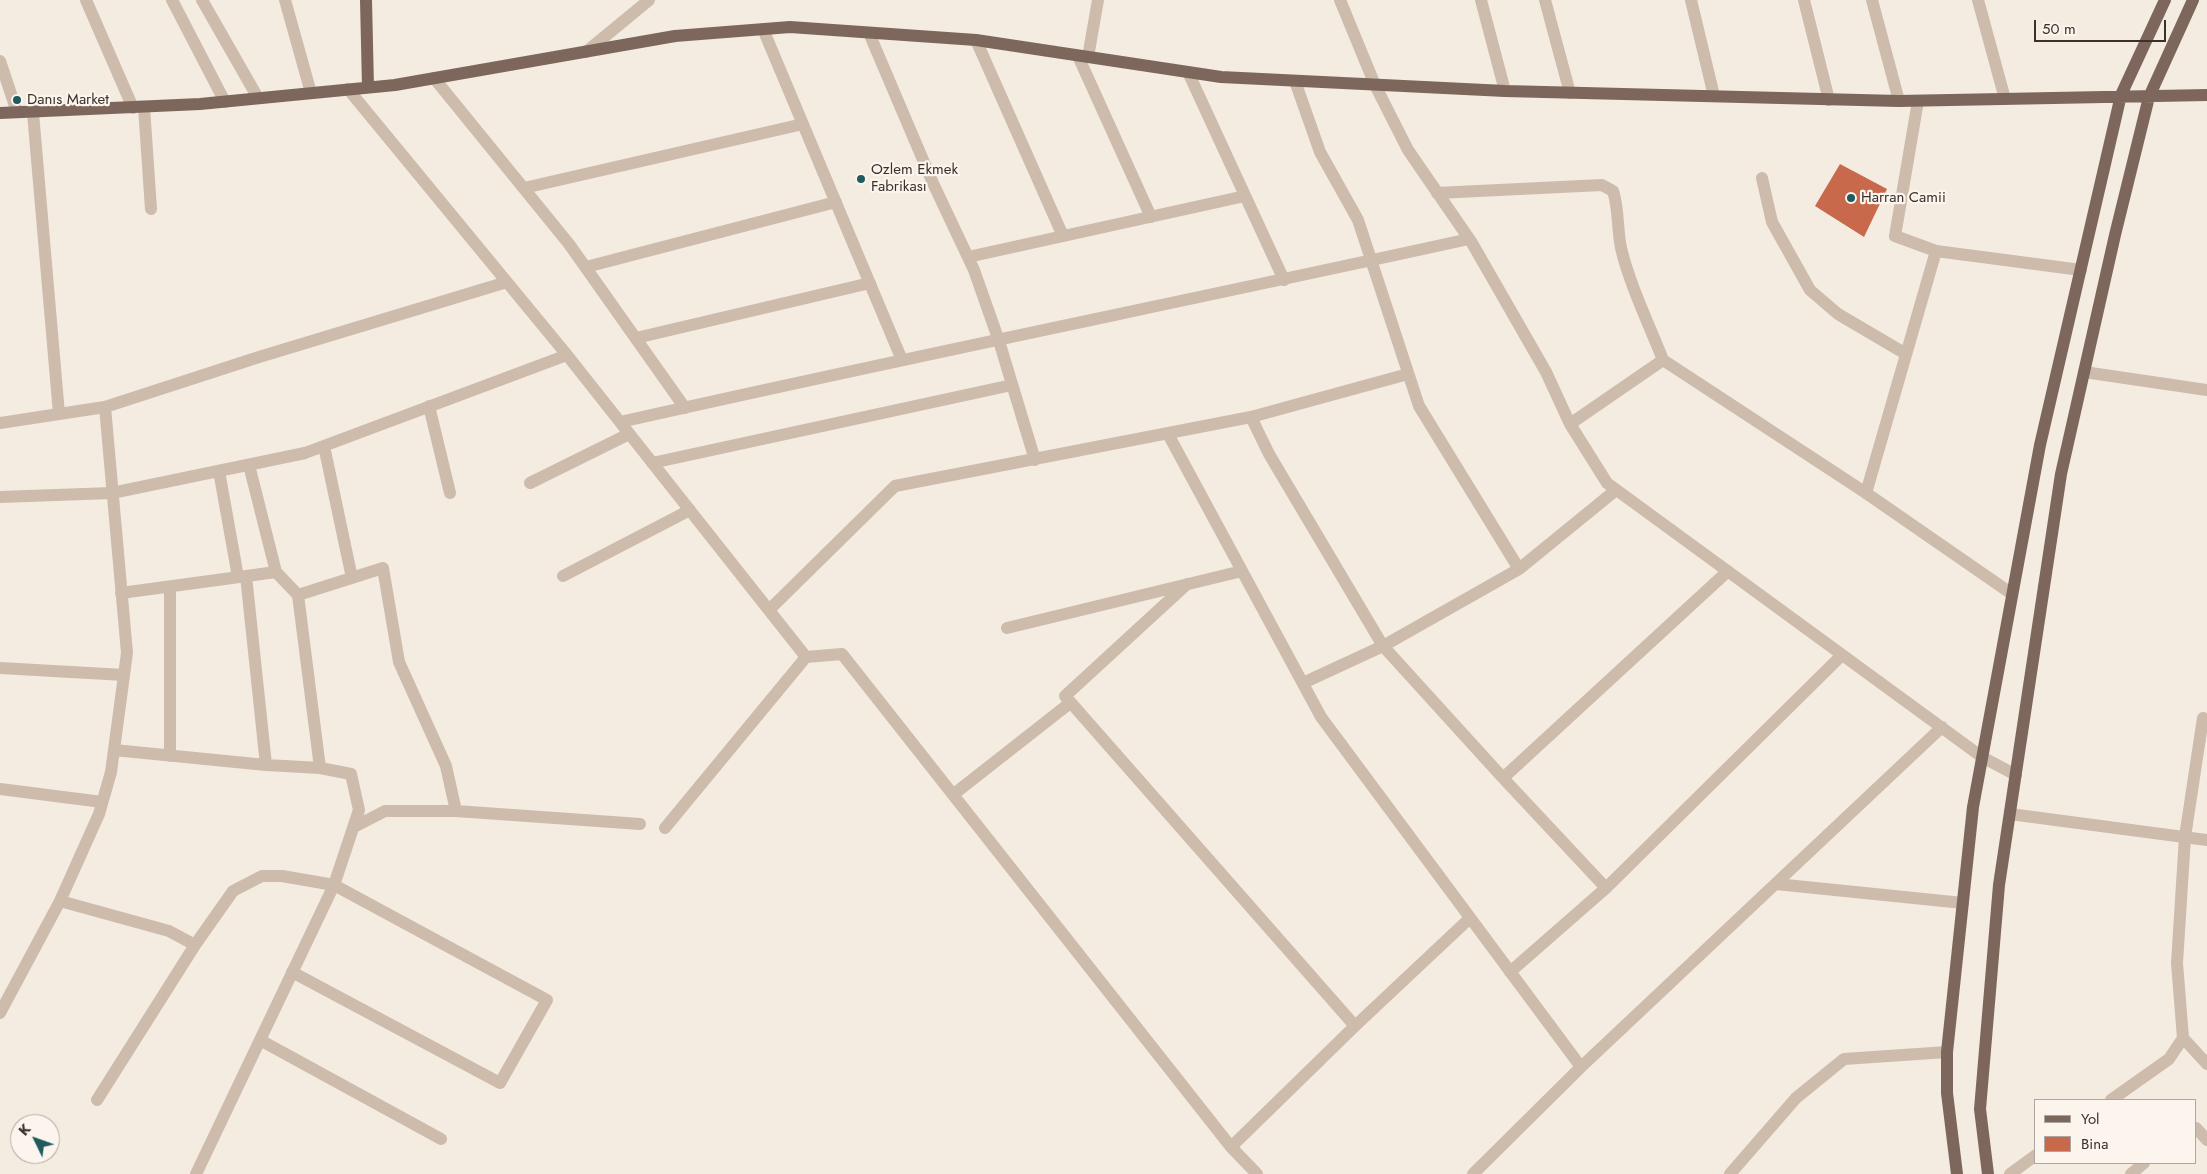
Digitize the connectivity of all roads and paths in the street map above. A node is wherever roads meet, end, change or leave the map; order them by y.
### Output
1 (86, 0) edge
2 (172, 0) edge
3 (202, 0) edge
4 (285, 0) edge
5 (366, 0) edge
6 (649, 0) edge
7 (1098, 0) edge
8 (1340, 0) edge
9 (1481, 0) edge
10 (1545, 0) edge
11 (1691, 0) edge
12 (1804, 0) edge
13 (1872, 0) edge
14 (1978, 0) edge
15 (2165, 0) edge
16 (2193, 0) edge
17 (763, 29) junction
18 (869, 32) junction
19 (976, 40) junction
20 (586, 52) junction
21 (1083, 56) junction
22 (0, 61) edge
23 (1188, 72) junction
24 (434, 78) junction
25 (1295, 81) junction
26 (1375, 85) junction
27 (368, 87) junction
28 (348, 89) junction
29 (1504, 92) junction
30 (311, 93) junction
31 (1570, 93) junction
32 (2207, 94) edge
33 (1714, 96) junction
34 (2121, 96) junction
35 (2149, 97) junction
36 (258, 98) junction
37 (2005, 99) junction
38 (1830, 100) junction
39 (1918, 100) junction
40 (1899, 101) junction
41 (225, 102) junction
42 (138, 107) junction
43 (17, 112) junction
44 (0, 113) edge
45 (33, 113) junction
46 (803, 124) junction
47 (1762, 178) dead end
48 (524, 188) junction
49 (1437, 193) junction
50 (1245, 196) junction
51 (836, 202) junction
52 (151, 209) dead end
53 (1152, 217) junction
54 (1063, 236) junction
55 (1469, 239) junction
56 (1936, 251) junction
57 (968, 257) junction
58 (1370, 261) junction
59 (586, 267) junction
60 (2081, 270) junction
61 (1284, 280) junction
62 (507, 282) junction
63 (870, 283) junction
64 (636, 338) junction
65 (999, 340) junction
66 (1906, 354) junction
67 (567, 355) junction
68 (902, 360) junction
69 (1663, 360) junction
70 (2084, 372) junction
71 (1408, 374) junction
72 (1012, 385) junction
73 (2207, 390) edge
74 (429, 406) junction
75 (105, 407) junction
76 (685, 408) junction
77 (59, 414) junction
78 (1251, 417) junction
79 (620, 422) junction
80 (0, 423) edge
81 (1570, 424) junction
82 (629, 434) junction
83 (1168, 434) junction
84 (324, 446) junction
85 (1035, 460) junction
86 (652, 463) junction
87 (250, 465) junction
88 (219, 471) junction
89 (530, 483) dead end
90 (1616, 490) junction
91 (112, 493) junction
92 (1866, 493) junction
93 (450, 494) dead end
94 (0, 497) edge
95 (690, 510) junction
96 (1519, 569) junction
97 (1242, 571) junction
98 (1728, 571) junction
99 (276, 572) junction
100 (563, 576) dead end
101 (242, 577) junction
102 (352, 578) junction
103 (1187, 584) junction
104 (170, 586) junction
105 (121, 593) junction
106 (2012, 594) junction
107 (298, 595) junction
108 (769, 610) junction
109 (1007, 628) dead end
110 (1383, 646) junction
111 (1842, 654) junction
112 (806, 657) junction
113 (0, 668) edge
114 (124, 675) junction
115 (1303, 683) junction
116 (1070, 703) junction
117 (2203, 718) dead end
118 (1942, 727) junction
119 (114, 750) junction
120 (170, 756) junction
121 (1982, 757) junction
122 (266, 766) junction
123 (320, 768) junction
124 (2016, 775) junction
125 (1504, 778) junction
126 (0, 789) edge
127 (954, 794) junction
128 (102, 802) junction
129 (456, 811) junction
130 (2010, 814) junction
131 (640, 824) dead end
132 (354, 827) junction
133 (664, 828) dead end
134 (2185, 837) junction
135 (2207, 840) edge
136 (1776, 884) junction
137 (334, 885) junction
138 (1606, 888) junction
139 (60, 902) junction
140 (1963, 904) junction
141 (1470, 918) junction
142 (195, 945) junction
143 (292, 972) junction
144 (1510, 972) junction
145 (0, 1013) edge
146 (1355, 1026) junction
147 (2183, 1038) junction
148 (260, 1040) junction
149 (1947, 1052) junction
150 (2207, 1064) edge
151 (1581, 1067) junction
152 (2112, 1099) edge
153 (97, 1100) dead end
154 (2197, 1129) edge
155 (441, 1139) dead end
156 (2207, 1140) edge
157 (1231, 1147) junction
158 (2034, 1156) edge
159 (2143, 1164) edge
160 (196, 1174) edge
161 (1257, 1174) edge
162 (1473, 1174) edge
163 (1730, 1174) edge
164 (1957, 1174) edge
165 (1988, 1174) edge
166 (2010, 1174) edge
167 (2131, 1174) edge

1 - 42 street
2 - 41 street
3 - 36 street
4 - 30 street
5 - 27 main road
6 - 20 street
7 - 21 street
8 - 26 street
9 - 29 street
10 - 31 street
11 - 33 street
12 - 38 street
13 - 40 street
14 - 37 street
15 - 34 main road
16 - 35 main road
17 - 18 main road
17 - 20 main road
17 - 46 street
18 - 19 main road
18 - 57 street
19 - 21 main road
19 - 54 street
20 - 24 main road
21 - 23 main road
21 - 53 street
22 - 43 street
23 - 25 main road
23 - 50 street
24 - 27 main road
24 - 48 street
25 - 26 main road
25 - 58 street
26 - 29 main road
26 - 49 street
27 - 28 main road
28 - 30 main road
28 - 62 street
29 - 31 main road
30 - 36 main road
31 - 33 main road
32 - 35 main road
33 - 38 main road
34 - 35 main road
34 - 37 main road
34 - 60 main road
35 - 70 main road
36 - 41 main road
37 - 39 main road
38 - 40 main road
39 - 40 main road
39 - 56 street
41 - 42 main road
42 - 45 main road
42 - 52 street
43 - 44 main road
43 - 45 main road
45 - 77 street
46 - 48 street
46 - 51 street
47 - 66 street
48 - 59 street
49 - 55 street
49 - 69 street
50 - 53 street
50 - 61 street
51 - 59 street
51 - 63 street
53 - 54 street
54 - 57 street
55 - 58 street
55 - 81 street
56 - 60 street
56 - 66 street
57 - 65 street
58 - 61 street
58 - 71 street
59 - 64 street
60 - 106 main road
61 - 65 street
62 - 67 street
62 - 75 street
63 - 64 street
63 - 68 street
64 - 76 street
65 - 68 street
65 - 72 street
66 - 92 street
67 - 74 street
67 - 79 street
68 - 76 street
69 - 81 street
69 - 92 street
70 - 73 street
70 - 124 main road
71 - 78 street
71 - 96 street
72 - 85 street
72 - 86 street
74 - 84 street
74 - 93 street
75 - 77 street
75 - 91 street
76 - 79 street
77 - 80 street
78 - 83 street
78 - 110 street
79 - 82 street
81 - 90 street
82 - 86 street
82 - 89 street
83 - 85 street
83 - 97 street
84 - 87 street
84 - 102 street
85 - 108 street
86 - 95 street
87 - 88 street
87 - 99 street
88 - 91 street
88 - 101 street
90 - 96 street
90 - 98 street
91 - 94 street
91 - 105 street
92 - 106 street
95 - 100 street
95 - 108 street
96 - 110 street
97 - 103 street
97 - 115 street
98 - 111 street
98 - 125 street
99 - 101 street
99 - 107 street
101 - 104 street
101 - 122 street
102 - 107 street
102 - 129 street
103 - 109 street
103 - 116 street
104 - 105 street
104 - 120 street
105 - 114 street
106 - 121 main road
107 - 123 street
108 - 112 street
110 - 115 street
110 - 125 street
111 - 118 street
111 - 138 street
112 - 127 street
112 - 133 street
113 - 114 street
114 - 119 street
115 - 141 street
116 - 127 street
116 - 146 street
117 - 134 street
118 - 121 street
118 - 136 street
119 - 120 street
119 - 128 street
120 - 122 street
121 - 124 street
121 - 140 main road
122 - 123 street
123 - 132 street
124 - 130 main road
125 - 138 street
126 - 128 street
127 - 157 street
128 - 139 street
129 - 131 street
129 - 132 street
130 - 134 street
130 - 165 main road
132 - 137 street
134 - 135 street
134 - 147 street
136 - 140 street
136 - 151 street
137 - 142 street
137 - 143 street
137 - 143 street
138 - 144 street
139 - 142 street
139 - 145 street
140 - 149 main road
141 - 144 street
141 - 146 street
142 - 153 street
143 - 148 street
144 - 151 street
146 - 157 street
147 - 150 street
147 - 152 street
148 - 155 street
148 - 160 street
149 - 163 street
149 - 164 main road
151 - 162 street
154 - 156 street
157 - 161 street
158 - 166 street
159 - 167 street

